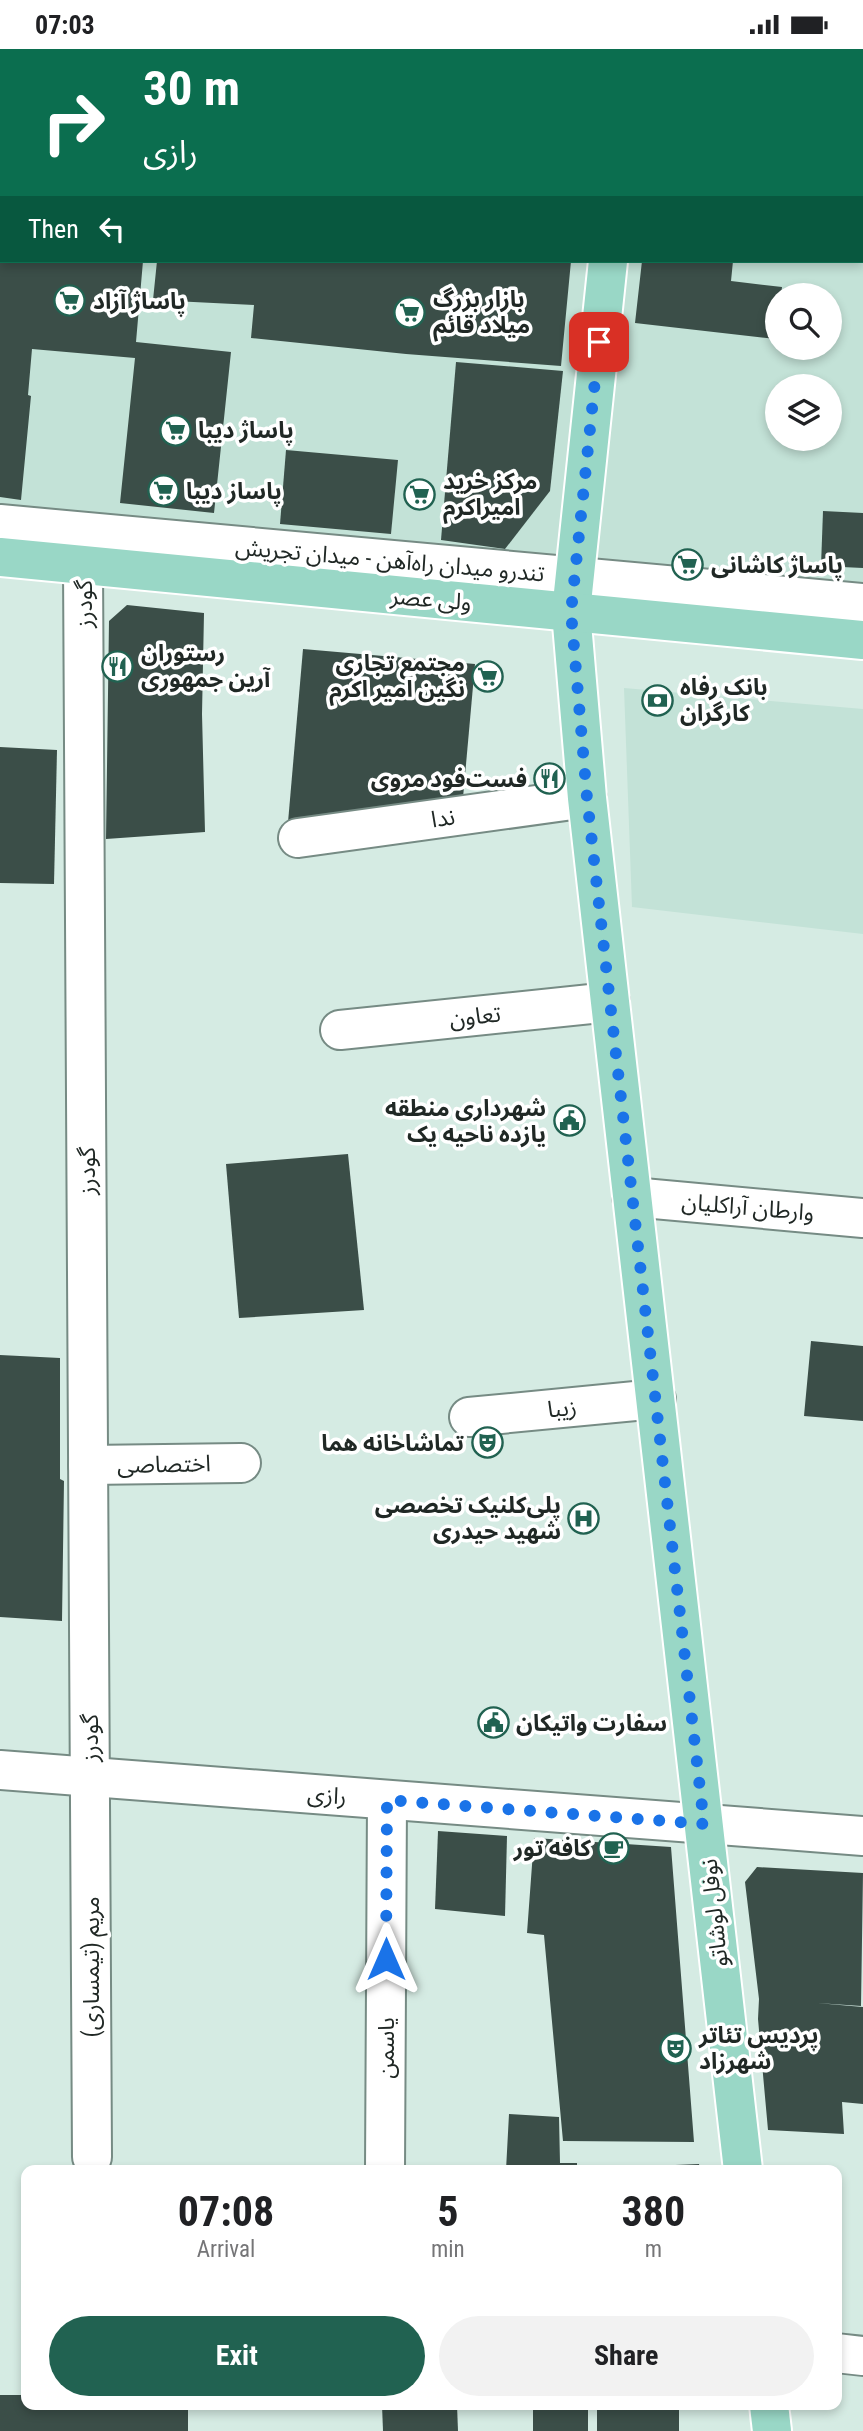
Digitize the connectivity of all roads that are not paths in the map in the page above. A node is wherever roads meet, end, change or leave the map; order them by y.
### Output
1 (608, 263) edge
2 (0, 524) edge
3 (0, 557) edge
4 (83, 566) junction
5 (572, 595) junction
6 (863, 603) edge
7 (863, 640) edge
8 (587, 798) junction
9 (298, 838) dead end
10 (610, 1002) junction
11 (340, 1030) dead end
12 (632, 1197) junction
13 (863, 1218) edge
14 (656, 1399) junction
15 (469, 1417) dead end
16 (241, 1463) dead end
17 (88, 1465) junction
18 (0, 1770) edge
19 (91, 1777) junction
20 (387, 1800) junction
21 (704, 1824) junction
22 (863, 1836) edge
23 (92, 2157) dead end
24 (386, 2165) edge
25 (742, 2165) edge
26 (842, 2353) edge
27 (863, 2355) edge
28 (770, 2410) edge
29 (772, 2431) edge

1 - 5 main road, نوفل لوشاتو
2 - 5 street, تندرو میدان راه‌آهن - میدان تجریش
3 - 4 main road, ولی عصر
4 - 5 main road, ولی عصر
4 - 17 street, گودرز
5 - 6 street, تندرو میدان راه‌آهن - میدان تجریش
5 - 7 main road, ولی عصر
5 - 8 main road, نوفل لوشاتو
8 - 9 street, ندا
8 - 10 main road, نوفل لوشاتو
10 - 11 street, تعاون
10 - 12 main road, نوفل لوشاتو
12 - 13 street, وارطان آراکلیان
12 - 14 main road, نوفل لوشاتو
14 - 15 street, زیبا
14 - 21 main road, نوفل لوشاتو
16 - 17 street, اختصاصی
17 - 19 street, گودرز
18 - 19 street, رازی
19 - 20 street, رازی
19 - 23 street, مریم (تیمساری)
20 - 21 street, رازی
20 - 24 street, یاسمن
21 - 22 street, رازی
21 - 25 main road, نوفل لوشاتو
26 - 27 street
28 - 29 main road

